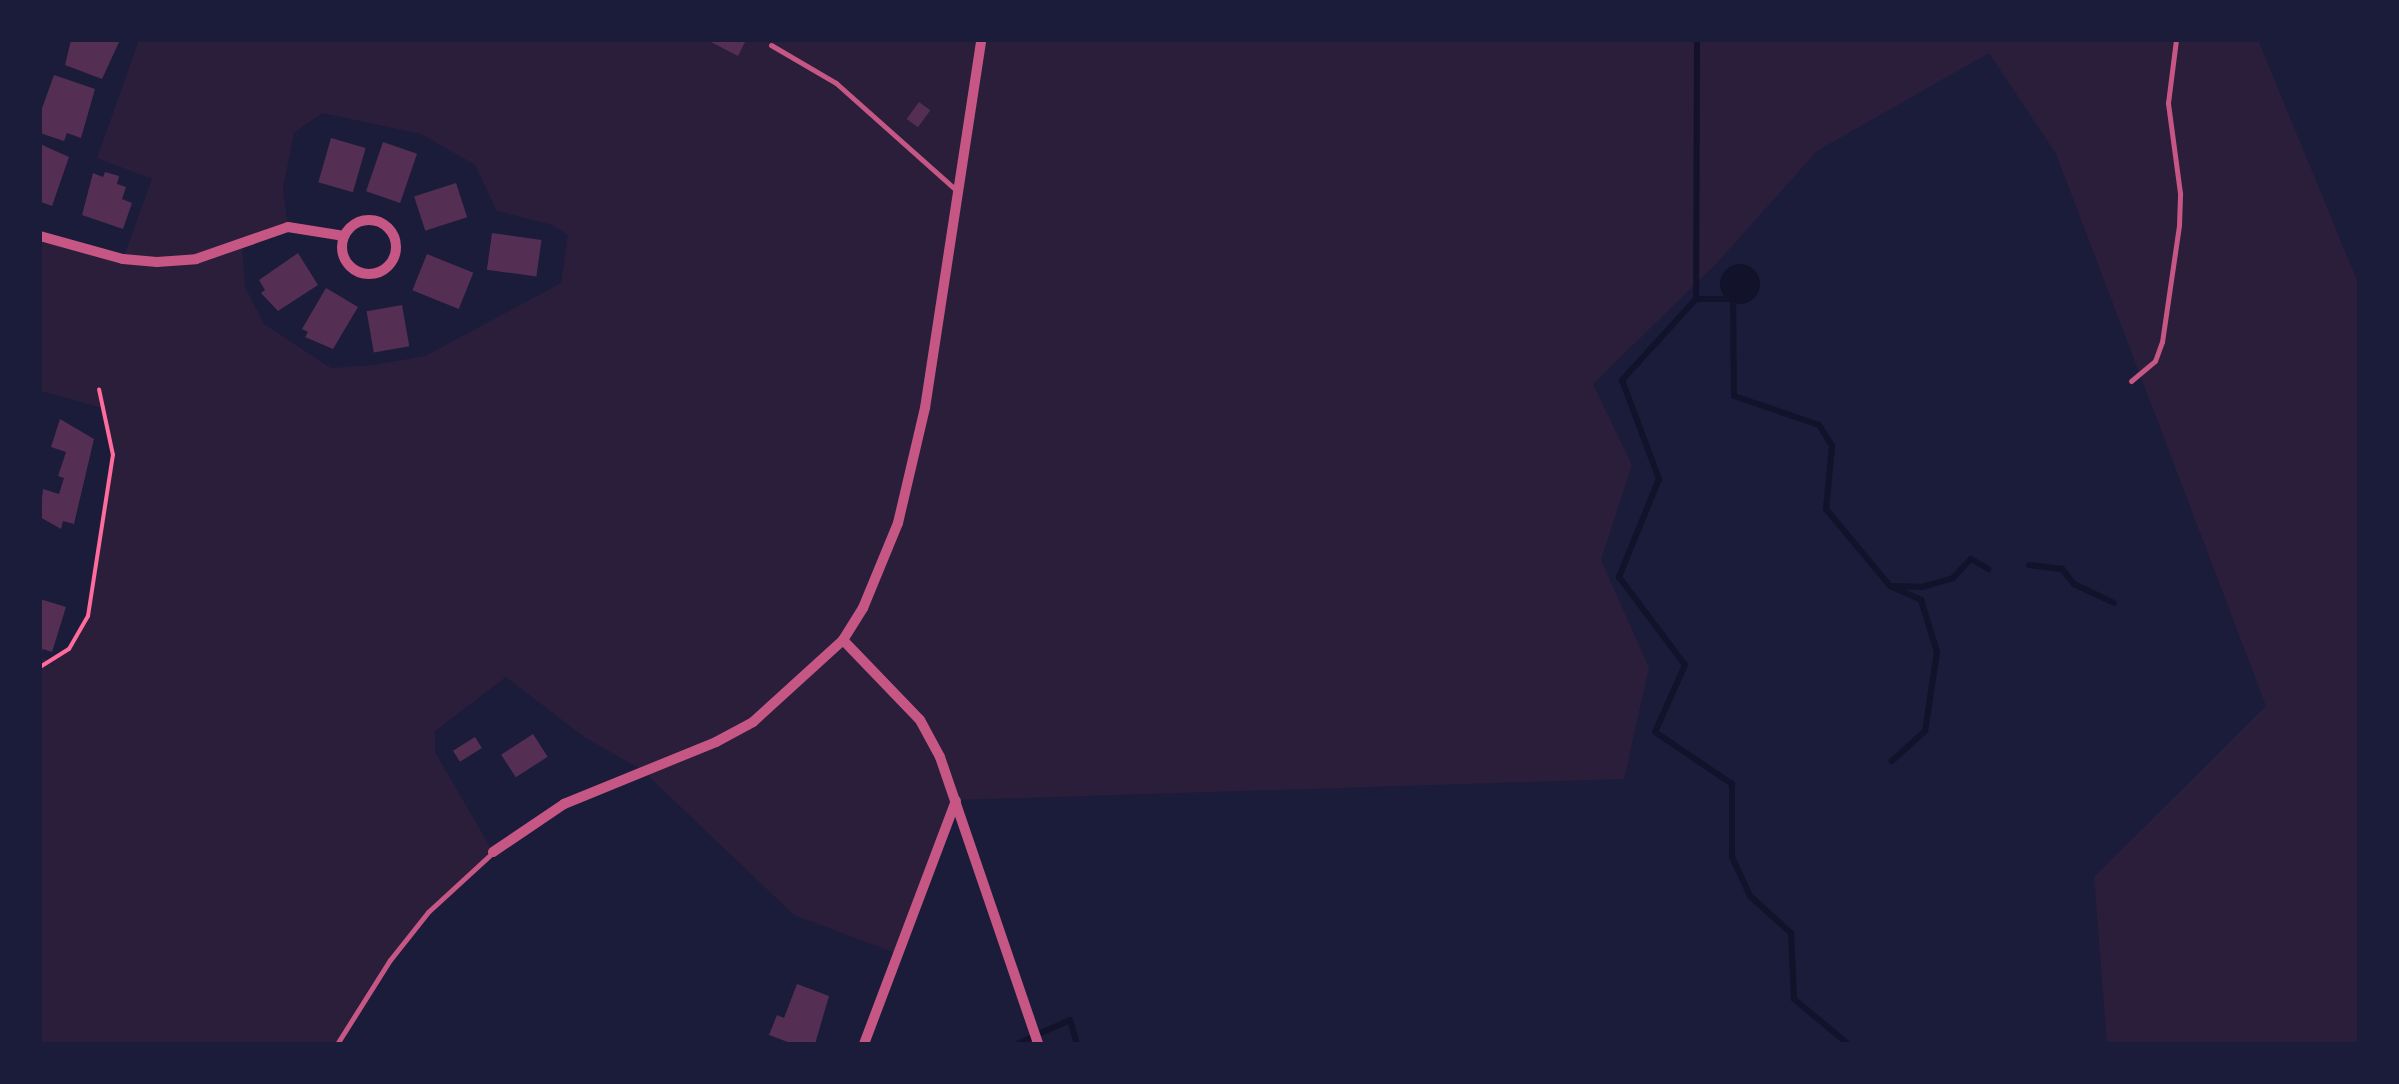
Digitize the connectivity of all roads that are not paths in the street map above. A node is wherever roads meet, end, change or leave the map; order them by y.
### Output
1 (981, 40) edge
2 (2176, 40) edge
3 (771, 45) dead end
4 (958, 192) junction
5 (40, 236) edge
6 (344, 236) junction
7 (2131, 382) dead end
8 (843, 640) junction
9 (956, 800) junction
10 (493, 852) joint
11 (337, 1044) edge
12 (864, 1044) edge
13 (1038, 1044) edge

1 - 4 street
2 - 7 lane
3 - 4 lane
4 - 8 street
5 - 6 street
6 - 6 street
8 - 9 street
8 - 10 street
9 - 12 street
9 - 13 street
10 - 11 lane

